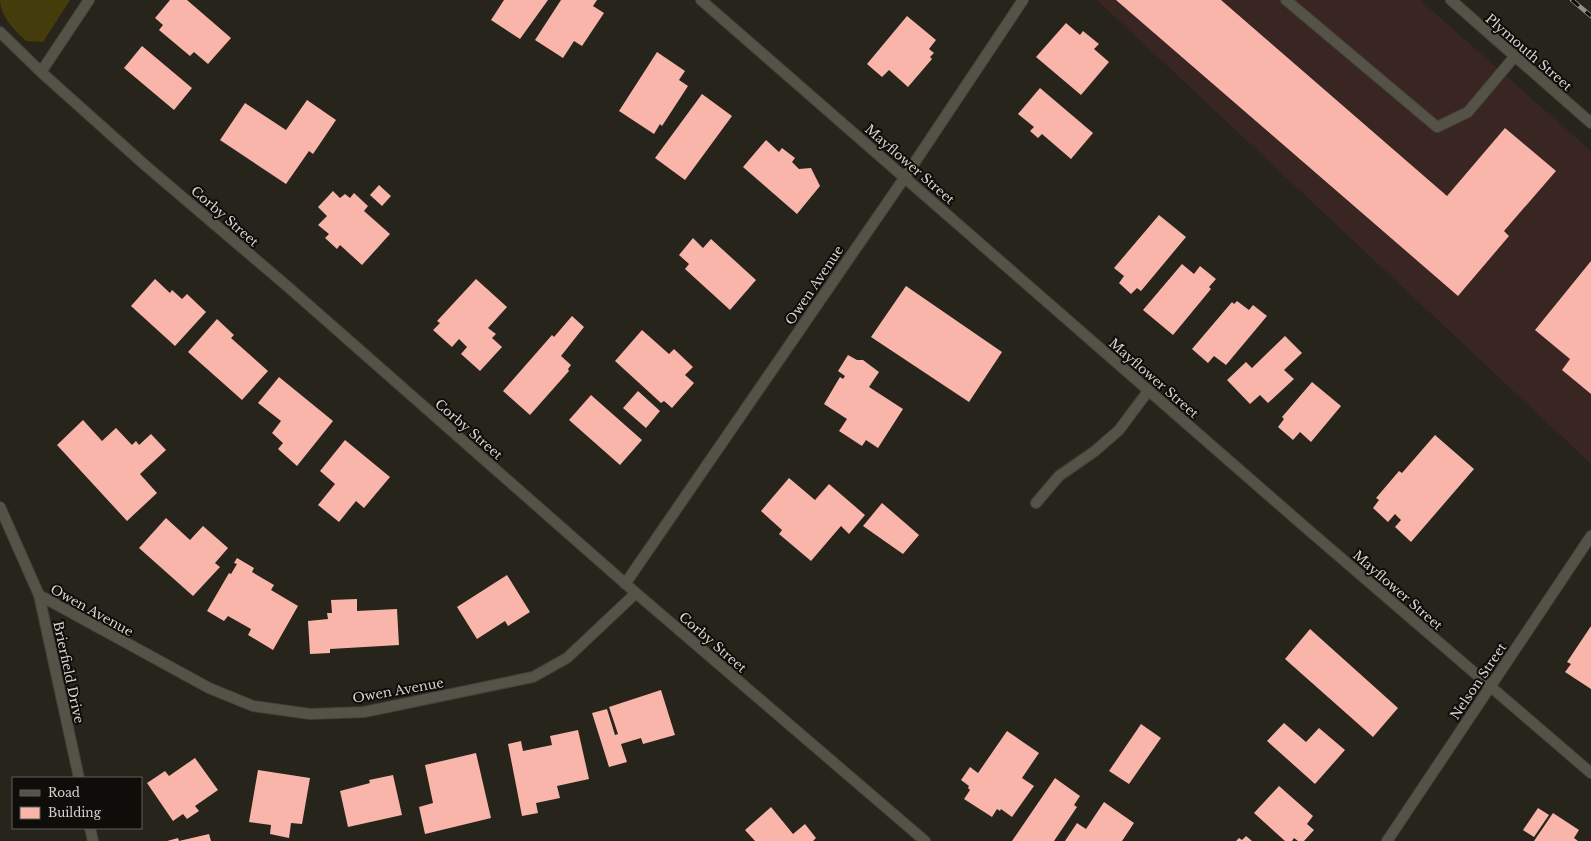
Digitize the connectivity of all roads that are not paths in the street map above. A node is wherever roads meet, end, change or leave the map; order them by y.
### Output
1 (89, 0) edge
2 (701, 0) edge
3 (1023, 0) edge
4 (1286, 0) edge
5 (1450, 0) edge
6 (0, 32) edge
7 (1515, 56) junction
8 (41, 72) junction
9 (1591, 124) edge
10 (905, 177) junction
11 (1149, 390) junction
12 (1036, 504) dead end
13 (0, 507) edge
14 (1591, 536) edge
15 (625, 584) junction
16 (636, 594) junction
17 (39, 595) junction
18 (1490, 686) junction
19 (1591, 773) edge
20 (79, 777) edge
21 (90, 829) edge
22 (93, 841) edge
23 (925, 841) edge
24 (1387, 841) edge

1 - 8 street
2 - 10 street, Mayflower Street
3 - 10 street, Owen Avenue
4 - 7 street
5 - 7 street, Plymouth Street
6 - 8 street, Corby Street
7 - 9 street, Plymouth Street
8 - 15 street, Corby Street
10 - 11 street, Mayflower Street
10 - 15 street, Owen Avenue
11 - 12 street
11 - 18 street, Mayflower Street
13 - 17 street, Brierfield Drive
14 - 18 street, Nelson Street
15 - 16 street, Corby Street
16 - 17 street, Owen Avenue
16 - 23 street, Corby Street
17 - 20 street, Brierfield Drive
18 - 19 street, Mayflower Street
18 - 24 street, Nelson Street
21 - 22 street

